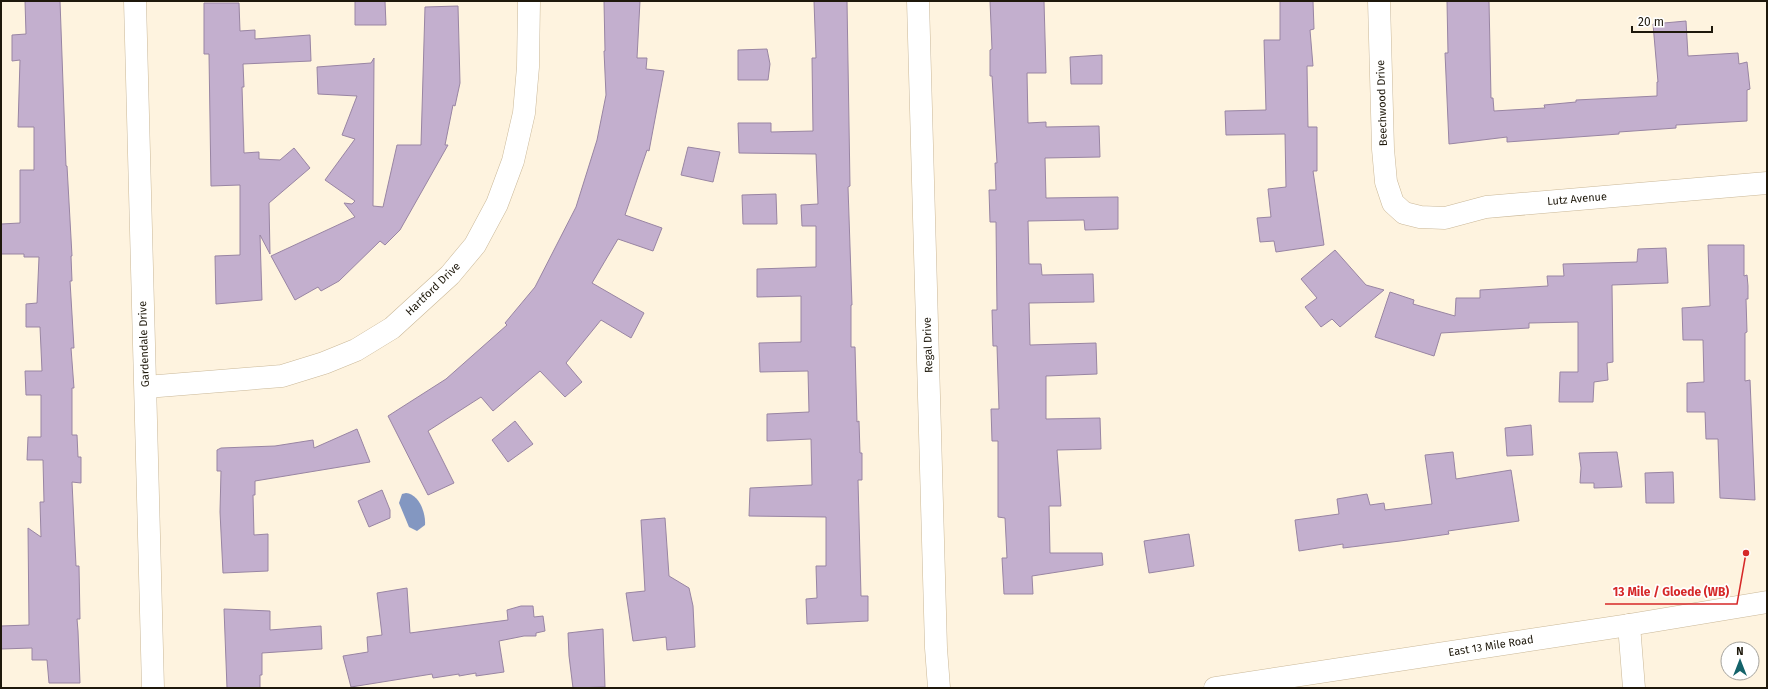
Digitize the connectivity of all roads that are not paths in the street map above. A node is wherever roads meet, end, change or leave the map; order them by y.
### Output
1 (135, 1) edge
2 (529, 1) edge
3 (918, 1) edge
4 (1379, 1) edge
5 (1767, 183) edge
6 (1393, 203) joint
7 (146, 387) junction
8 (1767, 602) edge
9 (1629, 625) junction
10 (153, 688) edge
11 (939, 688) edge
12 (1215, 688) edge
13 (1634, 688) edge

1 - 7 street, Gardendale Drive
2 - 7 street, Hartford Drive
3 - 11 street, Regal Drive
4 - 6 street, Beechwood Drive
5 - 6 street, Lutz Avenue
7 - 10 street, Gardendale Drive
8 - 9 street, East 13 Mile Road
9 - 12 street, East 13 Mile Road
9 - 13 street

